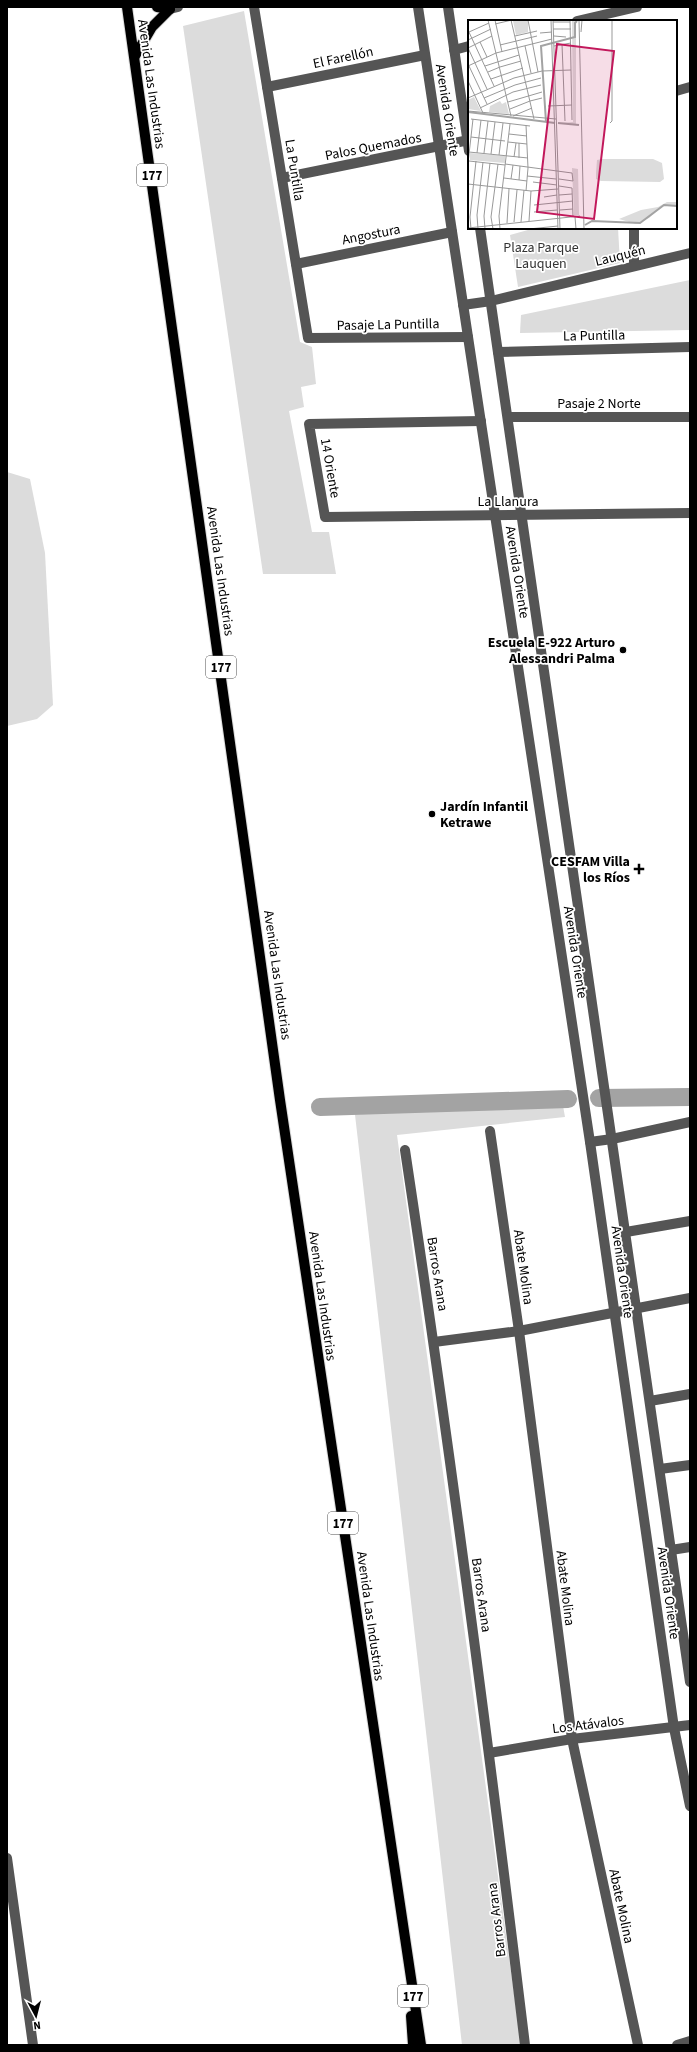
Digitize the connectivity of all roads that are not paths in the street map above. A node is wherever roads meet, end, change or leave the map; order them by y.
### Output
1 (127, 7) edge
2 (157, 7) edge
3 (254, 7) edge
4 (418, 7) edge
5 (448, 7) edge
6 (637, 7) edge
7 (174, 8) edge
8 (581, 20) edge
9 (468, 46) edge
10 (454, 50) junction
11 (425, 54) junction
12 (135, 56) junction
13 (267, 87) junction
14 (690, 87) edge
15 (677, 90) edge
16 (468, 140) edge
17 (439, 146) junction
18 (282, 178) junction
19 (480, 229) edge
20 (634, 229) edge
21 (452, 232) junction
22 (690, 253) edge
23 (296, 264) junction
24 (634, 266) junction
25 (491, 301) junction
26 (463, 305) junction
27 (468, 337) junction
28 (308, 338) joint
29 (690, 347) edge
30 (498, 352) junction
31 (508, 417) junction
32 (690, 417) edge
33 (481, 421) junction
34 (690, 513) edge
35 (495, 515) junction
36 (522, 516) junction
37 (325, 517) joint
38 (690, 1122) edge
39 (490, 1131) dead end
40 (612, 1139) junction
41 (590, 1142) junction
42 (405, 1150) dead end
43 (690, 1221) edge
44 (626, 1232) junction
45 (690, 1298) edge
46 (636, 1307) junction
47 (615, 1314) junction
48 (519, 1331) junction
49 (434, 1342) junction
50 (690, 1394) edge
51 (650, 1400) junction
52 (690, 1465) edge
53 (660, 1469) junction
54 (690, 1547) edge
55 (671, 1550) junction
56 (686, 1628) edge
57 (690, 1682) edge
58 (690, 1725) edge
59 (674, 1728) junction
60 (572, 1739) junction
61 (490, 1753) junction
62 (690, 1806) edge
63 (7, 1858) edge
64 (406, 1946) junction
65 (690, 2041) edge
66 (32, 2045) edge
67 (413, 2045) edge
68 (421, 2045) edge
69 (525, 2045) edge
70 (638, 2045) edge
71 (677, 2045) edge

1 - 12 main road, Avenida Las Industrias / 177
2 - 7 main road
3 - 13 street, La Puntilla
4 - 11 street, Avenida Oriente
5 - 10 street, Avenida Oriente
6 - 8 street
7 - 12 main road
9 - 10 street
10 - 16 street, Avenida Oriente
11 - 13 street, El Farellón
11 - 17 street, Avenida Oriente
12 - 64 main road, Avenida Las Industrias / 177
13 - 18 street, La Puntilla
14 - 15 street
16 - 17 street, Palos Quemados
17 - 18 street, Palos Quemados
17 - 21 street, Avenida Oriente
18 - 23 street, La Puntilla
19 - 25 street, Avenida Oriente
20 - 24 street
21 - 23 street, Angostura
21 - 26 street, Avenida Oriente
22 - 24 street, Lauquén
23 - 28 street, La Puntilla
24 - 25 street, Lauquén
25 - 26 street, Lauquén
25 - 30 street, Avenida Oriente
26 - 27 street, Avenida Oriente
27 - 28 street, Pasaje La Puntilla
27 - 33 street, Avenida Oriente
29 - 30 street, La Puntilla
30 - 31 street, Avenida Oriente
31 - 32 street, Pasaje 2 Norte
31 - 36 street, Avenida Oriente
33 - 35 street, Avenida Oriente
33 - 37 street, 14 Oriente
34 - 36 street, La Llanura
35 - 36 street, La Llanura
35 - 37 street, La Llanura
35 - 41 street, Avenida Oriente
36 - 40 street, Avenida Oriente
38 - 40 street
39 - 48 street, Abate Molina
40 - 41 street
40 - 44 street, Avenida Oriente
41 - 47 street, Avenida Oriente
42 - 49 street, Barros Arana
43 - 44 street
44 - 46 street, Avenida Oriente
45 - 46 street
46 - 47 street
46 - 51 street, Avenida Oriente
47 - 48 street
47 - 59 street, Avenida Oriente
48 - 49 street
48 - 60 street, Abate Molina
49 - 61 street, Barros Arana
50 - 51 street
51 - 53 street, Avenida Oriente
52 - 53 street
53 - 55 street, Avenida Oriente
54 - 55 street
55 - 56 street, Avenida Oriente
56 - 57 street, Avenida Oriente
58 - 59 street, Los Atávalos
59 - 60 street, Los Atávalos
59 - 62 street, Avenida Oriente
60 - 61 street, Los Atávalos
60 - 70 street, Abate Molina
61 - 69 street, Barros Arana
63 - 66 street
64 - 67 main road, Avenida Las Industrias / 177
64 - 68 main road, Avenida Las Industrias / 177
65 - 71 street

